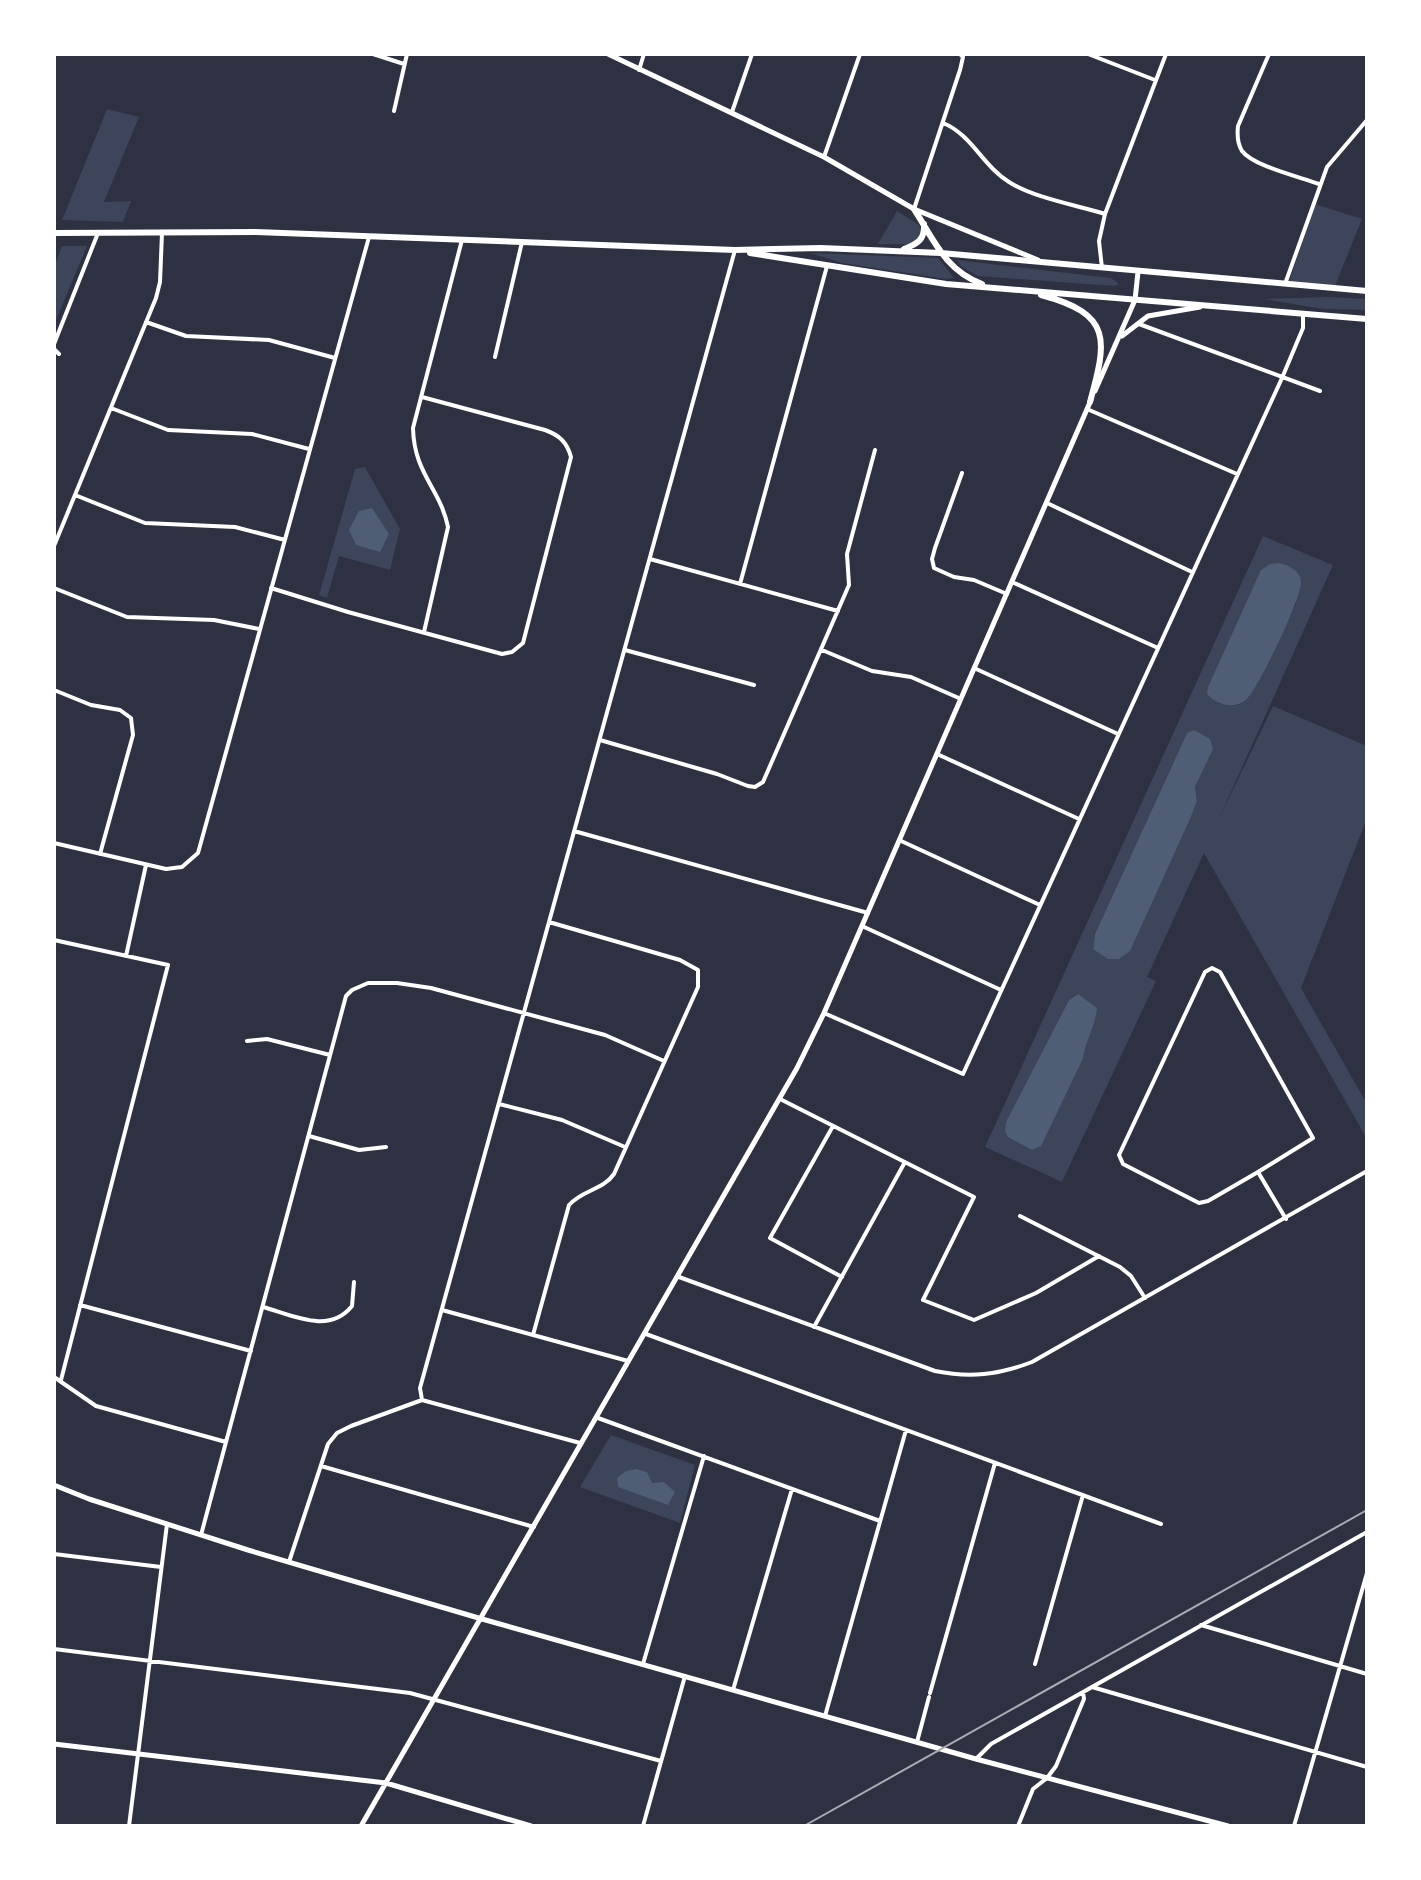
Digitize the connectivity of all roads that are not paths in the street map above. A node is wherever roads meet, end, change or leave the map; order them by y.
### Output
1 (373, 54) edge
2 (407, 54) edge
3 (608, 54) edge
4 (644, 54) edge
5 (752, 54) edge
6 (860, 54) edge
7 (1088, 54) edge
8 (1166, 54) edge
9 (1269, 54) edge
10 (963, 55) edge
11 (404, 64) junction
12 (639, 70) junction
13 (1155, 80) junction
14 (394, 111) dead end
15 (731, 115) junction
16 (1367, 120) edge
17 (943, 123) junction
18 (824, 157) junction
19 (1319, 184) junction
20 (914, 209) junction
21 (1105, 214) junction
22 (924, 224) junction
23 (54, 233) edge
24 (98, 233) junction
25 (162, 233) junction
26 (369, 237) junction
27 (462, 240) junction
28 (523, 242) junction
29 (735, 250) junction
30 (901, 251) junction
31 (941, 253) junction
32 (1043, 262) junction
33 (827, 266) junction
34 (1102, 269) junction
35 (1138, 272) junction
36 (1285, 284) junction
37 (990, 287) junction
38 (1022, 290) junction
39 (1367, 291) edge
40 (1135, 300) junction
41 (1205, 306) junction
42 (1303, 314) junction
43 (1367, 319) edge
44 (146, 322) junction
45 (1136, 323) junction
46 (1118, 339) junction
47 (54, 346) edge
48 (59, 354) dead end
49 (495, 357) dead end
50 (335, 358) junction
51 (1282, 378) junction
52 (1320, 391) dead end
53 (422, 397) junction
54 (1089, 406) junction
55 (111, 408) junction
56 (309, 449) junction
57 (875, 450) dead end
58 (962, 473) dead end
59 (1237, 474) junction
60 (75, 495) junction
61 (1047, 503) junction
62 (285, 540) junction
63 (55, 541) edge
64 (650, 559) junction
65 (1192, 572) junction
66 (1012, 582) junction
67 (740, 584) junction
68 (54, 588) edge
69 (271, 588) junction
70 (1007, 594) junction
71 (838, 611) junction
72 (259, 629) junction
73 (424, 633) junction
74 (1158, 648) junction
75 (625, 650) junction
76 (822, 650) junction
77 (974, 668) junction
78 (754, 685) dead end
79 (54, 690) edge
80 (961, 699) junction
81 (1118, 734) junction
82 (600, 740) junction
83 (937, 754) junction
84 (1079, 819) junction
85 (574, 831) junction
86 (899, 840) junction
87 (54, 843) edge
88 (100, 854) junction
89 (146, 865) junction
90 (1040, 905) junction
91 (868, 913) junction
92 (549, 922) junction
93 (862, 926) junction
94 (54, 940) edge
95 (126, 956) junction
96 (1001, 990) junction
97 (524, 1013) junction
98 (824, 1013) junction
99 (247, 1041) dead end
100 (330, 1055) junction
101 (664, 1061) junction
102 (780, 1099) junction
103 (499, 1104) junction
104 (833, 1126) junction
105 (309, 1136) junction
106 (386, 1147) dead end
107 (625, 1147) junction
108 (905, 1162) junction
109 (1367, 1171) edge
110 (1258, 1172) junction
111 (1020, 1216) dead end
112 (1286, 1219) junction
113 (1099, 1256) junction
114 (679, 1277) junction
115 (842, 1277) junction
116 (354, 1282) dead end
117 (1145, 1298) junction
118 (80, 1305) junction
119 (263, 1307) junction
120 (442, 1310) junction
121 (814, 1327) junction
122 (646, 1334) junction
123 (533, 1335) junction
124 (251, 1351) junction
125 (630, 1362) junction
126 (54, 1377) edge
127 (61, 1380) junction
128 (422, 1400) junction
129 (598, 1418) junction
130 (906, 1430) junction
131 (226, 1442) junction
132 (582, 1444) junction
133 (704, 1456) junction
134 (995, 1463) junction
135 (321, 1466) junction
136 (54, 1485) edge
137 (792, 1488) junction
138 (1083, 1495) junction
139 (880, 1521) junction
140 (167, 1524) junction
141 (1161, 1524) dead end
142 (534, 1527) junction
143 (1367, 1532) edge
144 (201, 1535) junction
145 (54, 1554) edge
146 (289, 1562) junction
147 (161, 1567) junction
148 (1367, 1573) edge
149 (1366, 1580) edge
150 (482, 1619) junction
151 (1201, 1625) junction
152 (54, 1649) edge
153 (149, 1661) junction
154 (643, 1664) junction
155 (1035, 1664) dead end
156 (1342, 1667) junction
157 (1367, 1674) edge
158 (685, 1676) junction
159 (1092, 1687) junction
160 (733, 1690) junction
161 (1083, 1692) junction
162 (435, 1700) junction
163 (825, 1716) junction
164 (917, 1742) junction
165 (54, 1744) edge
166 (1315, 1752) junction
167 (138, 1754) junction
168 (976, 1759) junction
169 (661, 1761) junction
170 (1367, 1767) edge
171 (1047, 1778) junction
172 (386, 1783) junction
173 (129, 1826) edge
174 (361, 1826) edge
175 (531, 1826) edge
176 (643, 1826) edge
177 (1018, 1826) edge
178 (1228, 1826) edge
179 (1294, 1826) edge

1 - 11 street
2 - 11 street
3 - 12 main road
4 - 12 street
5 - 15 street
6 - 18 street
7 - 13 street
8 - 13 street
9 - 19 street
10 - 17 street
11 - 14 street
12 - 15 main road
13 - 21 street
15 - 18 main road
16 - 19 street
17 - 20 street
17 - 21 street
18 - 20 main road
19 - 36 street
20 - 22 main road
20 - 32 main road
21 - 34 street
22 - 30 main road
22 - 31 main road
23 - 24 main road
24 - 25 main road
24 - 47 street
25 - 26 main road
25 - 44 street
26 - 27 main road
26 - 50 street
27 - 28 main road
27 - 53 street
28 - 29 main road
28 - 49 street
29 - 30 main road
29 - 33 main road
29 - 64 street
30 - 31 main road
31 - 32 main road
31 - 37 main road
32 - 34 main road
33 - 37 main road
33 - 67 street
34 - 35 main road
35 - 36 main road
35 - 40 main road
36 - 39 main road
37 - 38 main road
38 - 40 main road
38 - 54 main road
40 - 41 main road
40 - 46 main road
41 - 42 main road
41 - 45 main road
42 - 43 main road
42 - 51 street
44 - 50 street
44 - 55 street
45 - 46 main road
45 - 51 street
46 - 54 main road
47 - 48 street
50 - 56 street
51 - 52 street
51 - 59 street
53 - 73 street
53 - 73 street
54 - 59 street
54 - 61 main road
55 - 56 street
55 - 60 street
56 - 62 street
57 - 71 street
58 - 70 street
59 - 65 street
60 - 62 street
60 - 63 street
61 - 65 street
61 - 66 main road
62 - 69 street
64 - 67 street
64 - 75 street
65 - 74 street
66 - 70 main road
66 - 74 street
67 - 71 street
68 - 72 street
69 - 72 street
69 - 73 street
70 - 77 main road
71 - 76 street
72 - 89 street
74 - 81 street
75 - 78 street
75 - 82 street
76 - 80 street
76 - 82 street
77 - 80 main road
77 - 81 street
79 - 88 street
80 - 83 main road
81 - 84 street
82 - 85 street
83 - 84 street
83 - 86 main road
84 - 90 street
85 - 91 street
85 - 92 street
86 - 90 street
86 - 91 main road
87 - 88 street
88 - 89 street
89 - 95 street
90 - 96 street
91 - 93 main road
92 - 97 street
92 - 101 street
93 - 96 street
93 - 98 main road
94 - 95 street
95 - 118 street
96 - 98 street
97 - 100 street
97 - 101 street
97 - 103 street
98 - 102 main road
99 - 100 street
100 - 105 street
101 - 107 street
102 - 104 street
102 - 114 main road
103 - 107 street
103 - 120 street
104 - 108 street
104 - 115 street
105 - 106 street
105 - 119 street
107 - 123 street
108 - 113 street
108 - 115 street
109 - 112 street
110 - 110 street
110 - 112 street
111 - 113 street
112 - 117 street
113 - 117 street
114 - 121 street
114 - 122 main road
115 - 121 street
116 - 119 street
117 - 121 street
118 - 124 street
118 - 127 street
119 - 124 street
120 - 123 street
120 - 128 street
122 - 125 main road
122 - 130 street
123 - 125 street
124 - 131 street
125 - 129 main road
126 - 127 street
127 - 131 street
128 - 132 street
128 - 135 street
129 - 132 main road
129 - 133 street
130 - 134 street
130 - 139 street
131 - 144 street
132 - 142 main road
133 - 137 street
133 - 154 street
134 - 138 street
134 - 164 street
135 - 142 street
135 - 146 street
136 - 140 main road
137 - 139 street
137 - 160 street
138 - 141 street
138 - 155 street
139 - 163 street
140 - 144 main road
140 - 147 street
142 - 150 main road
143 - 151 street
144 - 146 main road
145 - 147 street
146 - 150 main road
147 - 153 street
148 - 149 street
149 - 156 street
150 - 154 main road
150 - 162 main road
151 - 156 street
151 - 159 street
152 - 153 street
153 - 162 street
153 - 167 street
154 - 158 main road
156 - 157 street
156 - 166 street
158 - 160 main road
158 - 169 street
159 - 161 street
159 - 166 street
160 - 163 main road
161 - 168 street
161 - 171 street
162 - 169 street
162 - 172 main road
163 - 164 main road
164 - 168 main road
165 - 167 main road
166 - 170 street
166 - 179 street
167 - 172 main road
167 - 173 street
168 - 171 main road
169 - 176 street
171 - 177 street
171 - 178 main road
172 - 174 main road
172 - 175 main road

